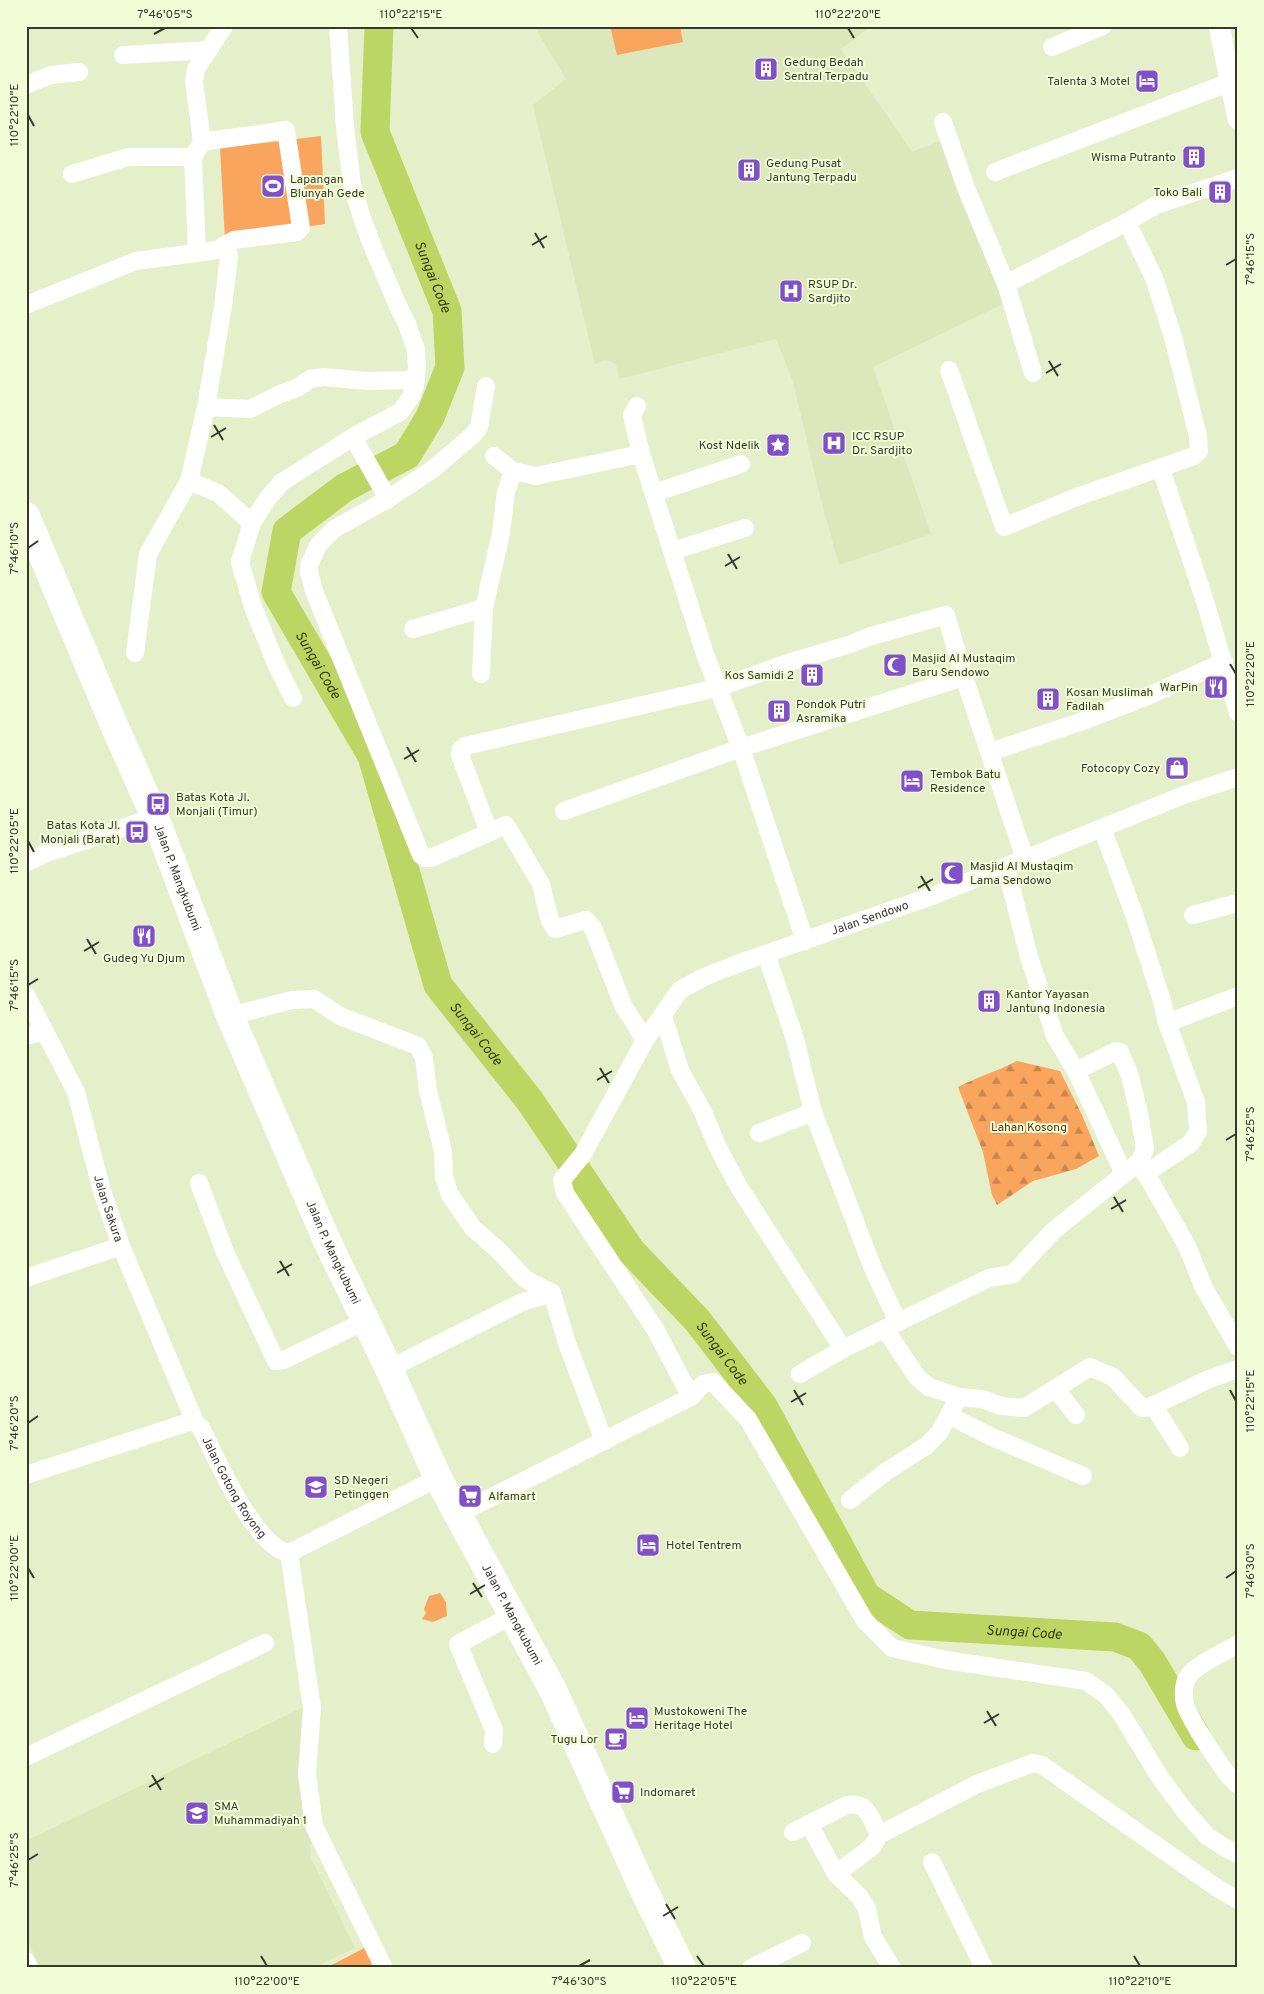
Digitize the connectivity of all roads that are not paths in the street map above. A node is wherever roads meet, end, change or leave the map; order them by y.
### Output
1 (224, 26) edge
2 (338, 26) edge
3 (1103, 26) edge
4 (1226, 34) edge
5 (1052, 47) dead end
6 (210, 50) junction
7 (123, 55) dead end
8 (79, 72) dead end
9 (1235, 76) edge
10 (26, 85) edge
11 (1238, 119) edge
12 (942, 122) dead end
13 (198, 149) junction
14 (995, 172) dead end
15 (72, 174) dead end
16 (1238, 178) edge
17 (1127, 222) junction
18 (227, 244) junction
19 (197, 253) junction
20 (1006, 284) junction
21 (26, 305) edge
22 (949, 370) dead end
23 (1033, 373) dead end
24 (416, 380) junction
25 (486, 386) dead end
26 (637, 406) dead end
27 (206, 407) junction
28 (356, 442) junction
29 (641, 454) junction
30 (494, 456) dead end
31 (741, 464) dead end
32 (1161, 469) junction
33 (513, 471) junction
34 (189, 481) junction
35 (654, 493) junction
36 (386, 494) junction
37 (252, 523) junction
38 (29, 528) edge
39 (745, 528) dead end
40 (672, 551) junction
41 (484, 608) junction
42 (413, 629) dead end
43 (135, 653) dead end
44 (1224, 662) junction
45 (481, 674) dead end
46 (964, 677) junction
47 (717, 688) junction
48 (293, 698) dead end
49 (1238, 713) edge
50 (741, 748) junction
51 (990, 752) junction
52 (1238, 777) edge
53 (564, 811) dead end
54 (155, 817) junction
55 (1102, 828) junction
56 (490, 832) junction
57 (1025, 859) junction
58 (26, 863) edge
59 (1006, 867) junction
60 (1238, 903) edge
61 (1193, 915) dead end
62 (805, 941) junction
63 (766, 954) junction
64 (26, 995) edge
65 (1238, 996) edge
66 (230, 1016) junction
67 (663, 1016) junction
68 (1166, 1023) junction
69 (645, 1040) junction
70 (1076, 1071) junction
71 (814, 1112) junction
72 (759, 1133) dead end
73 (1142, 1168) junction
74 (1124, 1174) junction
75 (199, 1183) dead end
76 (120, 1246) junction
77 (26, 1278) edge
78 (552, 1293) junction
79 (364, 1321) junction
80 (891, 1326) junction
81 (1238, 1346) edge
82 (843, 1349) junction
83 (389, 1369) junction
84 (1238, 1369) edge
85 (800, 1374) dead end
86 (1056, 1389) junction
87 (691, 1397) junction
88 (959, 1397) junction
89 (1153, 1405) junction
90 (1076, 1415) dead end
91 (950, 1416) junction
92 (195, 1422) junction
93 (604, 1441) junction
94 (1180, 1448) dead end
95 (26, 1475) edge
96 (1083, 1476) dead end
97 (438, 1478) junction
98 (850, 1500) dead end
99 (458, 1514) junction
100 (289, 1553) junction
101 (513, 1615) junction
102 (265, 1643) dead end
103 (1238, 1644) edge
104 (493, 1744) dead end
105 (26, 1757) edge
106 (1238, 1785) edge
107 (879, 1835) junction
108 (1238, 1854) edge
109 (932, 1862) dead end
110 (836, 1874) junction
111 (1238, 1900) edge
112 (802, 1943) dead end
113 (26, 1961) edge
114 (29, 1968) edge
115 (384, 1968) edge
116 (682, 1968) edge
117 (751, 1968) edge
118 (892, 1968) edge
119 (984, 1968) edge

1 - 6 street
2 - 24 street
3 - 5 street
4 - 9 street
6 - 7 street
6 - 13 street
8 - 10 street
9 - 11 street
9 - 14 street
12 - 20 street
13 - 15 street
13 - 18 street
13 - 19 street
16 - 17 street
17 - 20 street
17 - 32 street
18 - 19 street
18 - 27 street
19 - 21 street
20 - 23 street
22 - 32 street
24 - 27 street
24 - 28 street
25 - 36 street
26 - 29 street
27 - 34 street
28 - 36 street
28 - 37 street
29 - 33 street
29 - 35 street
30 - 33 street
31 - 35 street
32 - 44 street
33 - 41 street
34 - 37 street
34 - 43 street
35 - 40 street
36 - 56 street
37 - 48 street
38 - 54 main road, Jalan P. Mangkubumi
39 - 40 street
40 - 47 street
41 - 42 street
41 - 45 street
44 - 49 street
44 - 51 street
46 - 47 street
46 - 50 street
46 - 51 street
47 - 50 street
47 - 56 street
50 - 53 street
50 - 62 street
51 - 57 street
52 - 55 street, Jalan Sendowo
54 - 58 street
54 - 66 main road, Jalan P. Mangkubumi
55 - 57 street, Jalan Sendowo
55 - 68 street
56 - 69 street
57 - 59 street, Jalan Sendowo
59 - 62 street, Jalan Sendowo
59 - 70 street
60 - 61 street
62 - 63 street, Jalan Sendowo
63 - 67 street, Jalan Sendowo
63 - 71 street
64 - 76 street, Jalan Sakura
65 - 68 street
66 - 78 street
66 - 79 main road, Jalan P. Mangkubumi
67 - 69 street, Jalan Sendowo
67 - 82 street
68 - 73 street
69 - 87 street, Jalan Sendowo
70 - 73 street
70 - 74 street
71 - 72 street
71 - 80 street
73 - 74 street
73 - 81 street
74 - 80 street
75 - 79 street
76 - 77 street
76 - 92 street, Jalan Sakura
78 - 83 street
78 - 93 street
79 - 83 main road, Jalan P. Mangkubumi
80 - 82 street
80 - 88 street
82 - 85 street
83 - 97 main road, Jalan P. Mangkubumi
84 - 89 street
86 - 88 street
86 - 89 street
86 - 90 street
87 - 93 street
87 - 108 street
88 - 91 street
89 - 94 street
91 - 96 street
91 - 98 street
92 - 95 street, Jalan Gotong Royong
92 - 100 street, Jalan Gotong Royong
93 - 99 street
97 - 99 main road, Jalan P. Mangkubumi
97 - 100 street
99 - 101 main road, Jalan P. Mangkubumi
100 - 115 street
101 - 104 street
101 - 116 main road, Jalan P. Mangkubumi
102 - 105 street
103 - 106 street
107 - 110 street
107 - 110 street
107 - 111 street
109 - 119 street
110 - 118 street
112 - 117 street
113 - 114 street

